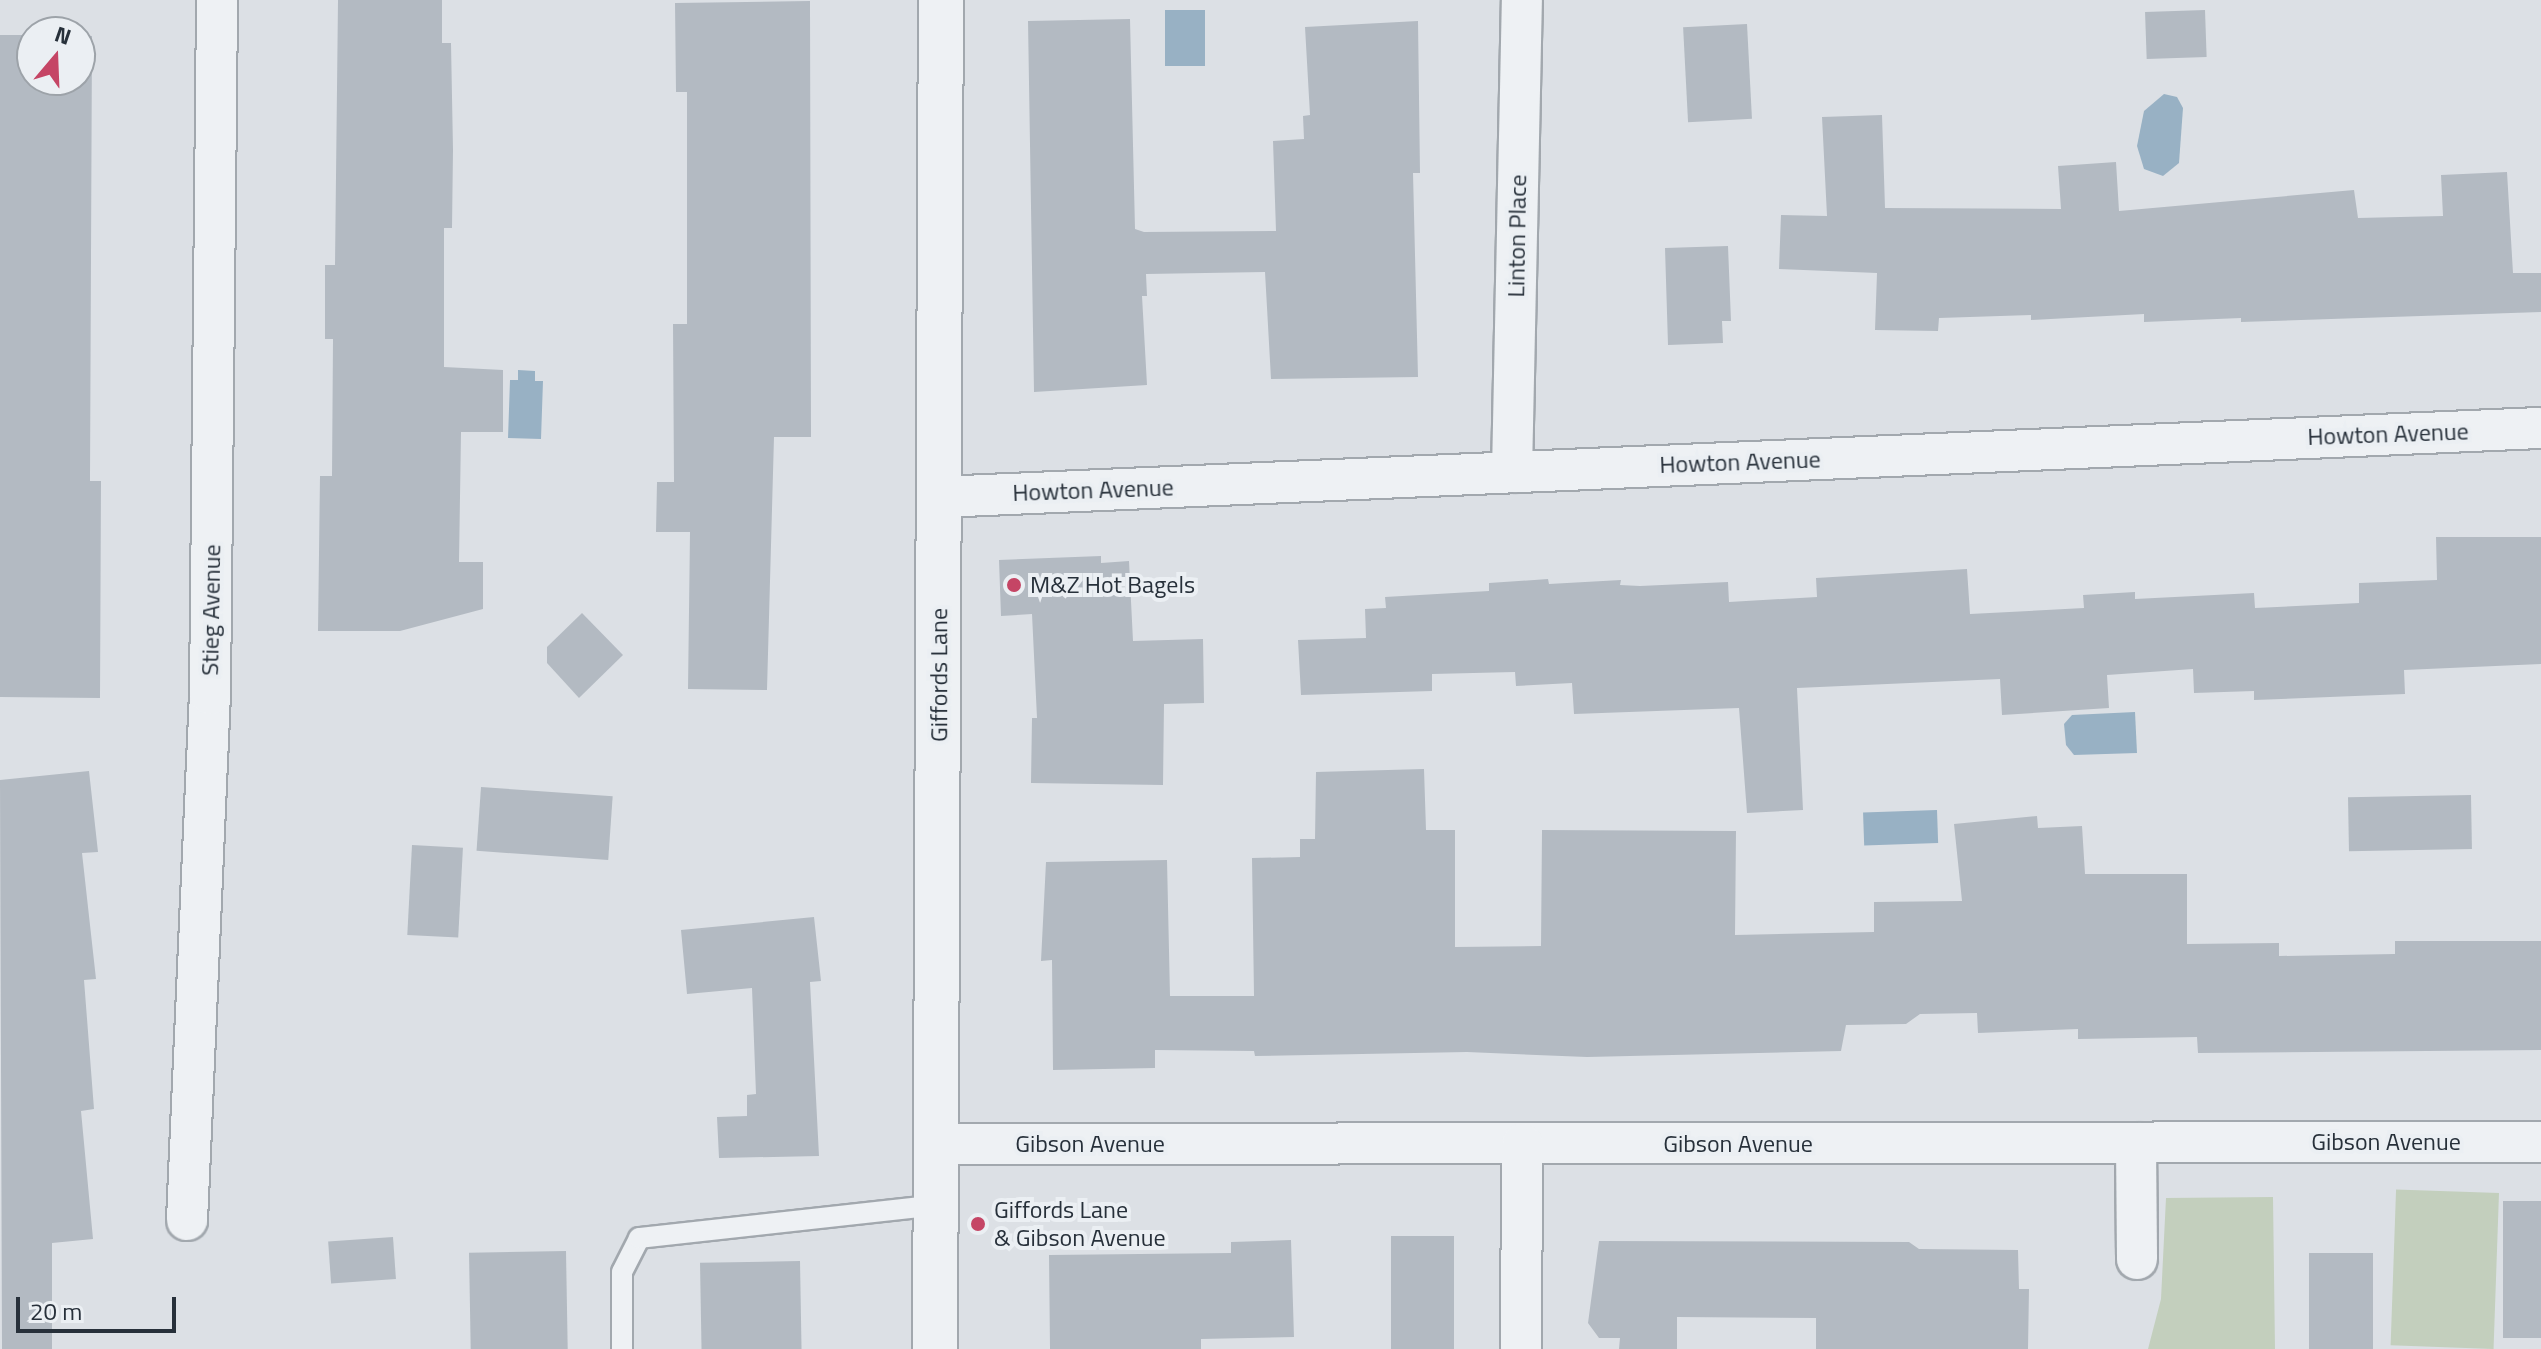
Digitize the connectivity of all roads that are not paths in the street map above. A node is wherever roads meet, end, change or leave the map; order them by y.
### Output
1 (217, 0) edge
2 (941, 0) edge
3 (1522, 0) edge
4 (2541, 428) edge
5 (1512, 472) junction
6 (940, 497) junction
7 (2541, 1142) edge
8 (2136, 1143) junction
9 (936, 1144) junction
10 (1522, 1144) junction
11 (936, 1205) junction
12 (187, 1220) dead end
13 (2137, 1259) dead end
14 (622, 1349) edge
15 (935, 1349) edge
16 (1521, 1349) edge

1 - 12 street, Stieg Avenue
2 - 6 street, Giffords Lane
3 - 5 street, Linton Place
4 - 5 street, Howton Avenue
5 - 6 street, Howton Avenue
6 - 9 street, Giffords Lane
7 - 8 street, Gibson Avenue
8 - 10 street, Gibson Avenue
8 - 13 street
9 - 10 street, Gibson Avenue
9 - 11 street, Giffords Lane
10 - 16 street
11 - 14 lane
11 - 15 street, Giffords Lane

